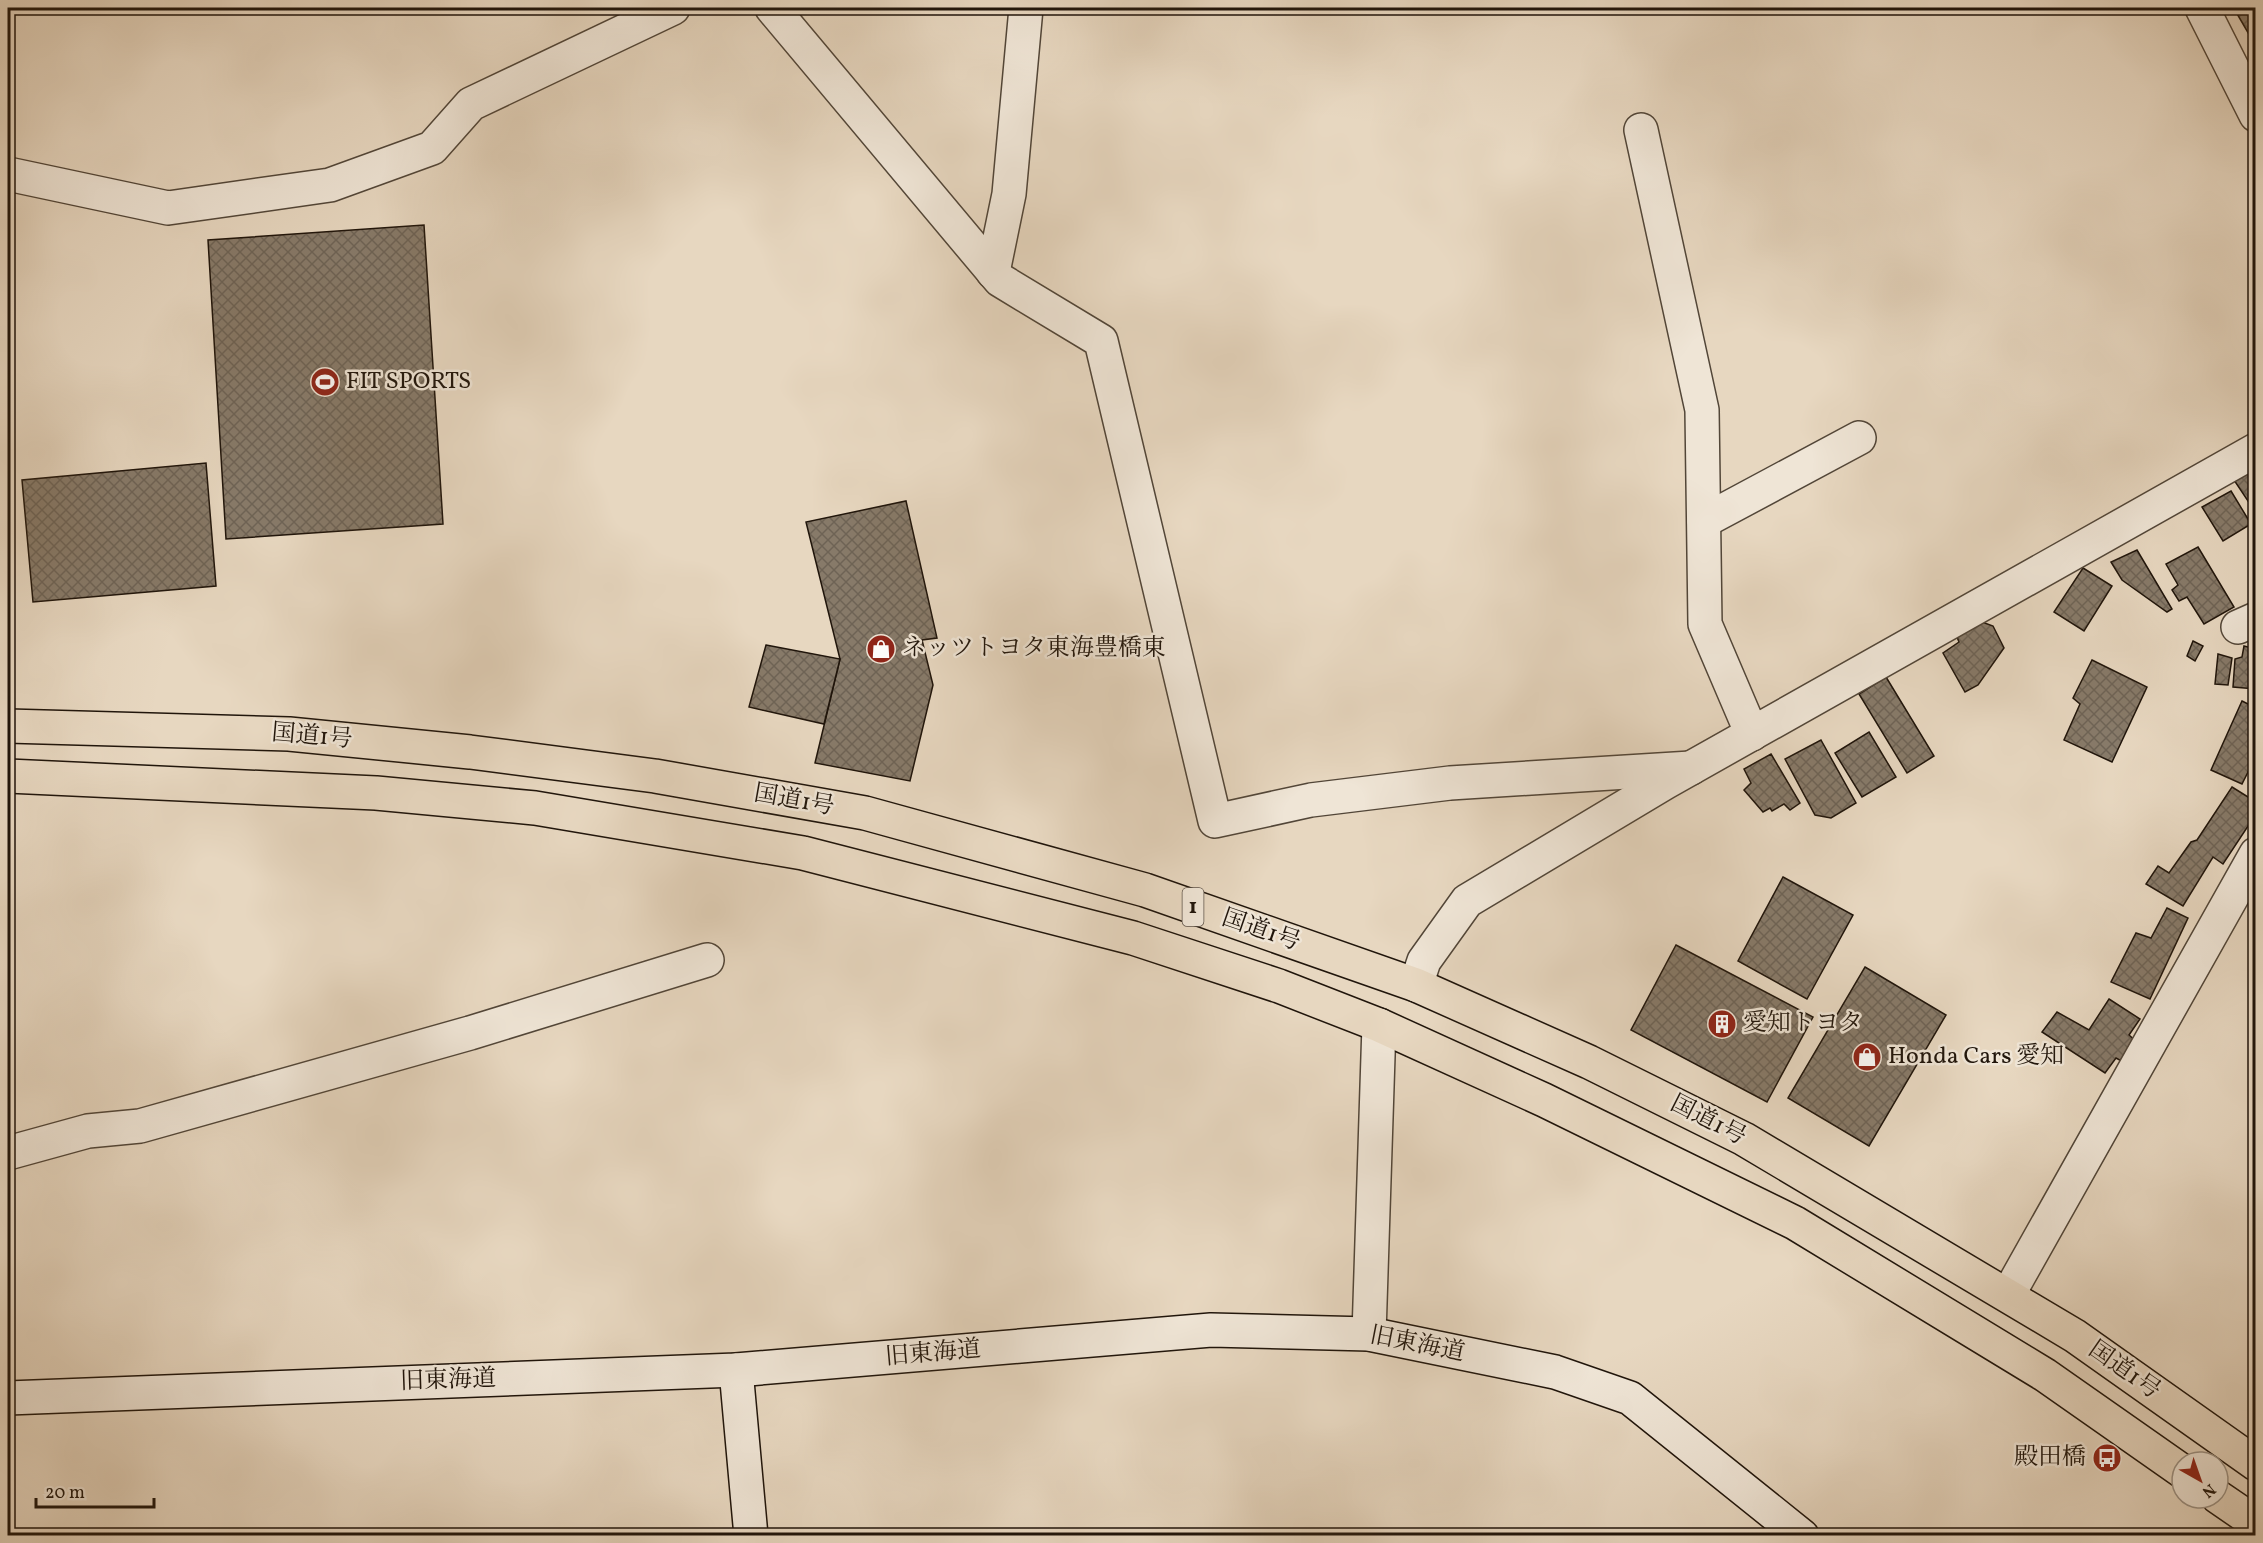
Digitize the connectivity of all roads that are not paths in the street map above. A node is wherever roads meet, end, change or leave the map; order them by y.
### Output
1 (673, 8) edge
2 (772, 8) edge
3 (1026, 8) edge
4 (2202, 8) edge
5 (2255, 112) edge
6 (1641, 130) dead end
7 (8, 174) edge
8 (993, 272) junction
9 (1859, 438) dead end
10 (2256, 450) edge
11 (1704, 521) junction
12 (8, 726) edge
13 (1752, 734) junction
14 (1690, 768) junction
15 (8, 776) edge
16 (2256, 854) edge
17 (706, 960) dead end
18 (1416, 985) junction
19 (1378, 1025) junction
20 (8, 1153) edge
21 (2008, 1295) junction
22 (1369, 1334) junction
23 (736, 1370) junction
24 (8, 1398) edge
25 (2170, 1463) edge
26 (2256, 1464) edge
27 (2230, 1505) edge
28 (2256, 1523) edge
29 (751, 1536) edge
30 (1803, 1536) edge

1 - 7 street
2 - 8 street
3 - 8 street
4 - 5 street
6 - 11 street
8 - 14 street
9 - 11 street
10 - 13 street
11 - 13 street
12 - 18 highway, 国道1号 / 1
13 - 14 street
14 - 18 street
15 - 19 highway, 国道1号 / 1
16 - 21 street
17 - 20 street
18 - 21 highway, 国道1号 / 1
19 - 22 street
19 - 25 highway, 国道1号 / 1
21 - 26 highway, 国道1号 / 1
22 - 23 street, 旧東海道
22 - 30 street, 旧東海道
23 - 24 street, 旧東海道
23 - 29 street
27 - 28 highway

